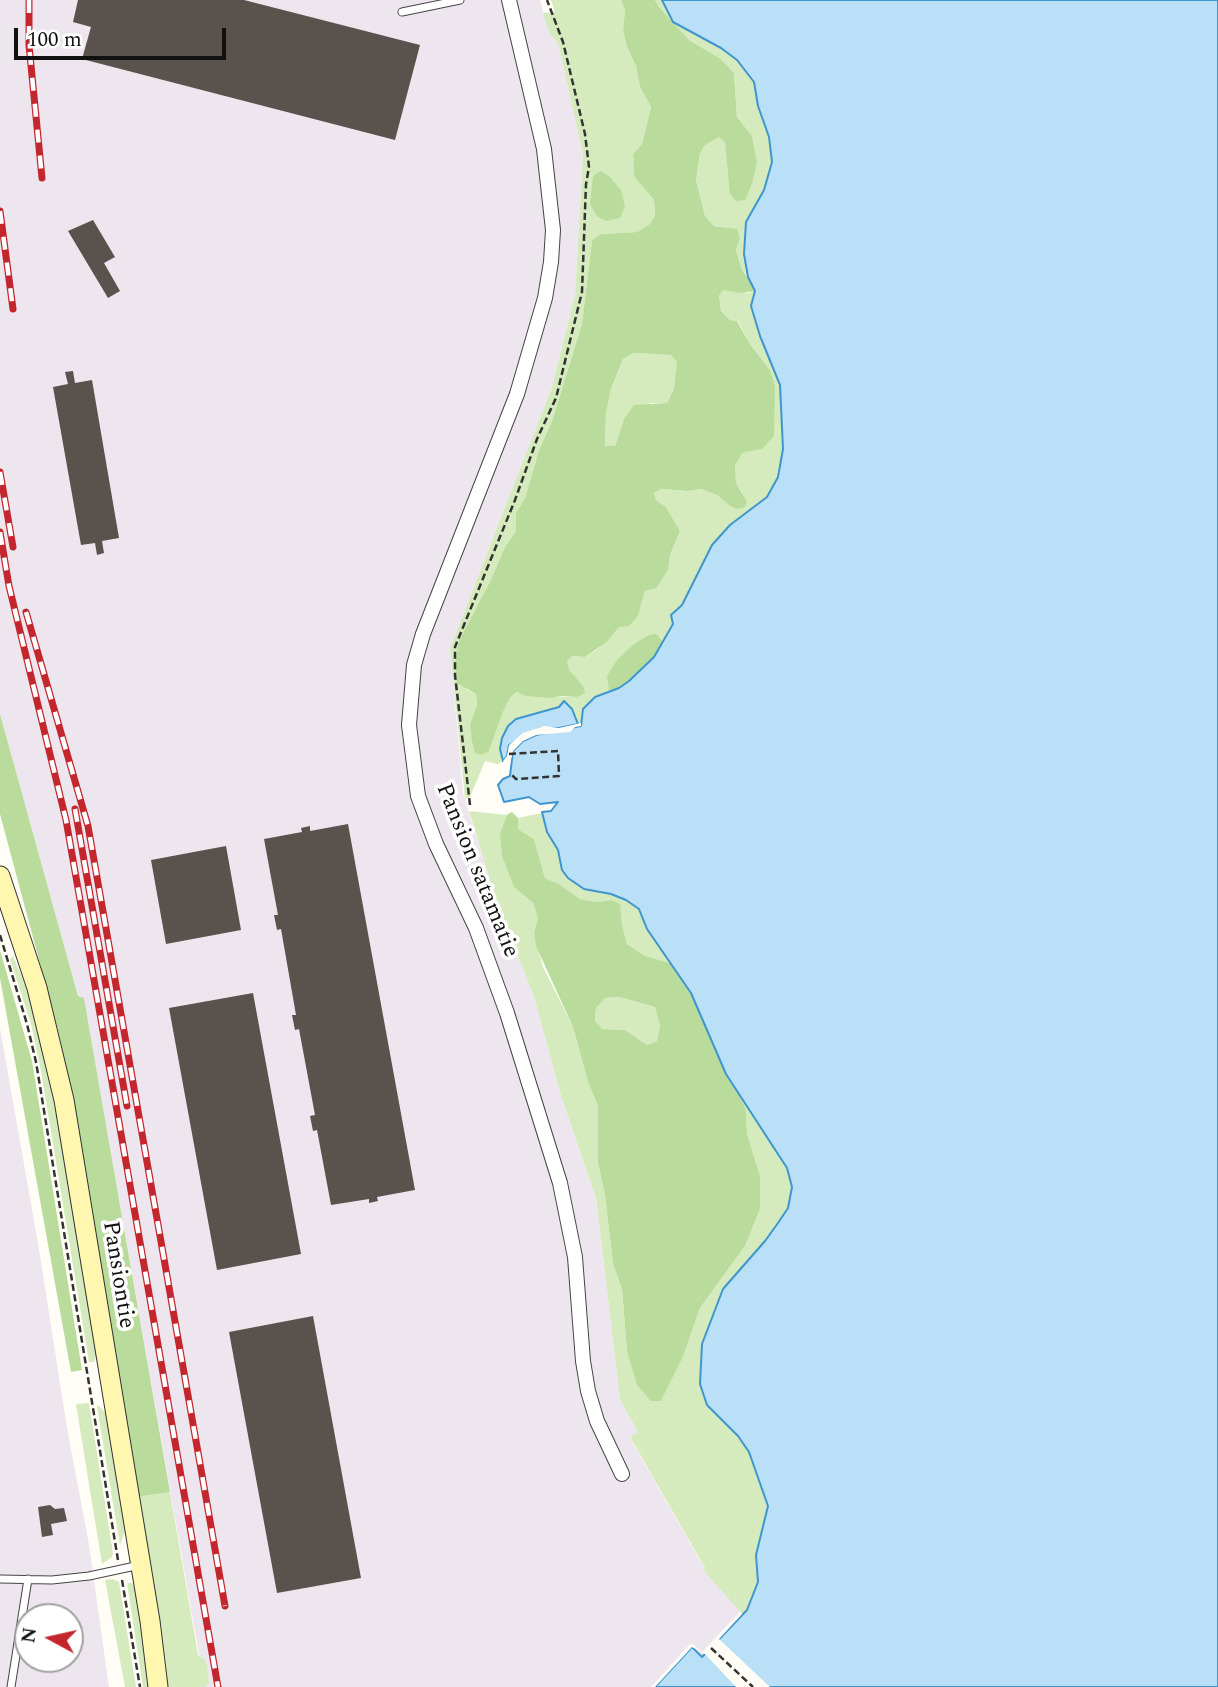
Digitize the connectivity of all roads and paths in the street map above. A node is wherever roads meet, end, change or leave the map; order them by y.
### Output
1 (460, 0) edge
2 (509, 0) edge
3 (547, 0) edge
4 (402, 12) dead end
5 (509, 754) dead end
6 (510, 773) dead end
7 (470, 805) dead end
8 (0, 876) edge
9 (0, 935) edge
10 (622, 1474) dead end
11 (140, 1565) junction
12 (120, 1569) junction
13 (0, 1578) edge
14 (28, 1579) junction
15 (711, 1648) dead end
16 (11, 1687) edge
17 (140, 1687) edge
18 (158, 1687) edge
19 (753, 1687) edge

1 - 4 lane
2 - 10 street, Pansion satamatie
3 - 7 path
5 - 6 path
8 - 11 street, Pansiontie
9 - 12 path
11 - 12 lane
11 - 18 street, Pansiontie
12 - 14 lane
12 - 17 path
13 - 14 lane
14 - 16 lane
15 - 19 path

